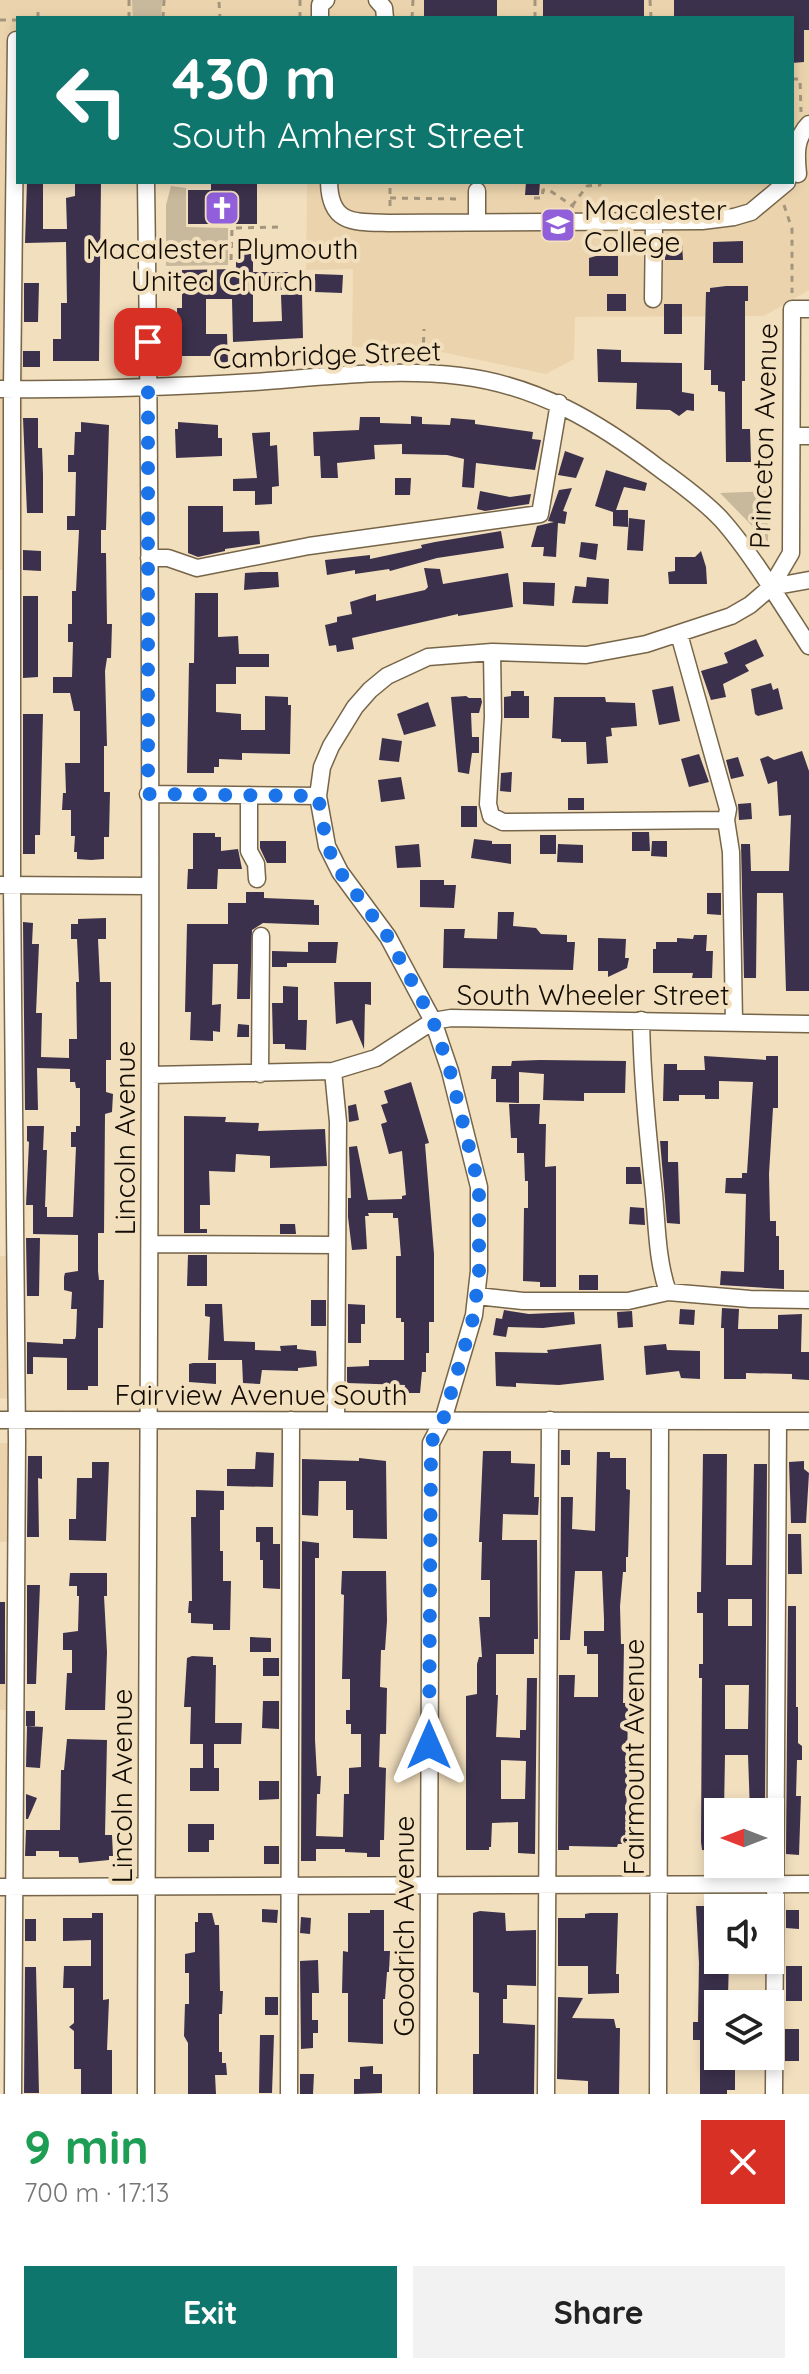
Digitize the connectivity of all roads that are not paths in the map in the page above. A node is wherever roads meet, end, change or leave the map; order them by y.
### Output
1 (11, 41) edge
2 (806, 126) edge
3 (794, 164) edge
4 (146, 184) edge
5 (329, 184) edge
6 (787, 184) edge
7 (477, 195) road end
8 (654, 221) junction
9 (477, 222) junction
10 (653, 299) dead end
11 (801, 309) edge
12 (6, 389) edge
13 (149, 389) junction
14 (559, 403) junction
15 (800, 436) edge
16 (7, 521) edge
17 (149, 558) junction
18 (809, 580) edge
19 (771, 587) junction
20 (679, 634) junction
21 (809, 646) edge
22 (492, 652) junction
23 (148, 794) junction
24 (249, 795) junction
25 (318, 796) junction
26 (726, 820) junction
27 (257, 879) dead end
28 (6, 885) edge
29 (149, 886) junction
30 (261, 936) dead end
31 (641, 1020) junction
32 (433, 1021) junction
33 (734, 1021) junction
34 (809, 1024) edge
35 (333, 1071) junction
36 (260, 1074) junction
37 (150, 1075) junction
38 (150, 1244) junction
39 (337, 1245) junction
40 (668, 1292) junction
41 (477, 1296) junction
42 (809, 1300) edge
43 (8, 1420) edge
44 (149, 1420) junction
45 (291, 1420) junction
46 (336, 1420) junction
47 (443, 1420) junction
48 (550, 1420) junction
49 (660, 1421) junction
50 (778, 1421) junction
51 (809, 1421) edge
52 (8, 1464) edge
53 (8, 1489) edge
54 (290, 1884) junction
55 (547, 1884) junction
56 (658, 1884) junction
57 (775, 1884) junction
58 (809, 1884) edge
59 (429, 1885) junction
60 (7, 1887) edge
61 (146, 1887) junction
62 (13, 2094) edge
63 (146, 2094) edge
64 (289, 2094) edge
65 (428, 2094) edge
66 (546, 2094) edge
67 (658, 2094) edge
68 (774, 2094) edge

1 - 12 street
2 - 3 street
4 - 13 street, Lincoln Avenue
5 - 9 street
6 - 8 street
7 - 9 street
8 - 9 street
8 - 10 street
11 - 15 street, Princeton Avenue
12 - 13 street, Cambridge Street
12 - 16 street
13 - 14 street, Cambridge Street
13 - 17 street, Lincoln Avenue
14 - 17 street
14 - 19 street, Cambridge Street
15 - 19 street, Princeton Avenue
16 - 28 street
17 - 23 street, Lincoln Avenue
18 - 19 street
19 - 20 street
19 - 21 street, Princeton Avenue
20 - 22 street
20 - 26 street
22 - 25 street
22 - 26 street
23 - 24 street
23 - 29 street, Lincoln Avenue
24 - 25 street
24 - 27 street
25 - 32 street, Goodrich Avenue
26 - 33 street
28 - 29 street
28 - 43 street
29 - 37 street, Lincoln Avenue
30 - 36 street
31 - 32 street, South Wheeler Street
31 - 33 street, South Wheeler Street
31 - 40 street
32 - 35 street, South Wheeler Street
32 - 41 street, Goodrich Avenue
33 - 34 street, South Wheeler Street
35 - 36 street, South Wheeler Street
35 - 39 street
36 - 37 street, South Wheeler Street
37 - 38 street, Lincoln Avenue
38 - 39 street
38 - 44 street, Lincoln Avenue
39 - 46 street
40 - 41 street
40 - 42 street
41 - 47 street, Goodrich Avenue
43 - 44 street, Fairview Avenue South
43 - 52 street
44 - 45 street, Fairview Avenue South
44 - 61 street, Lincoln Avenue
45 - 46 street, Fairview Avenue South
45 - 54 street
46 - 47 street, Fairview Avenue South
47 - 48 street, Fairview Avenue South
47 - 59 street, Goodrich Avenue
48 - 49 street, Fairview Avenue South
48 - 55 street
49 - 50 street, Fairview Avenue South
49 - 56 street, Fairmount Avenue
50 - 51 street, Fairview Avenue South
50 - 57 street
52 - 53 street
53 - 60 street
54 - 59 street
54 - 61 street
54 - 64 street
55 - 56 street
55 - 59 street
55 - 66 street
56 - 57 street
56 - 67 street, Fairmount Avenue
57 - 58 street
57 - 68 street
59 - 65 street, Goodrich Avenue
60 - 61 street
60 - 62 street
61 - 63 street, Lincoln Avenue

